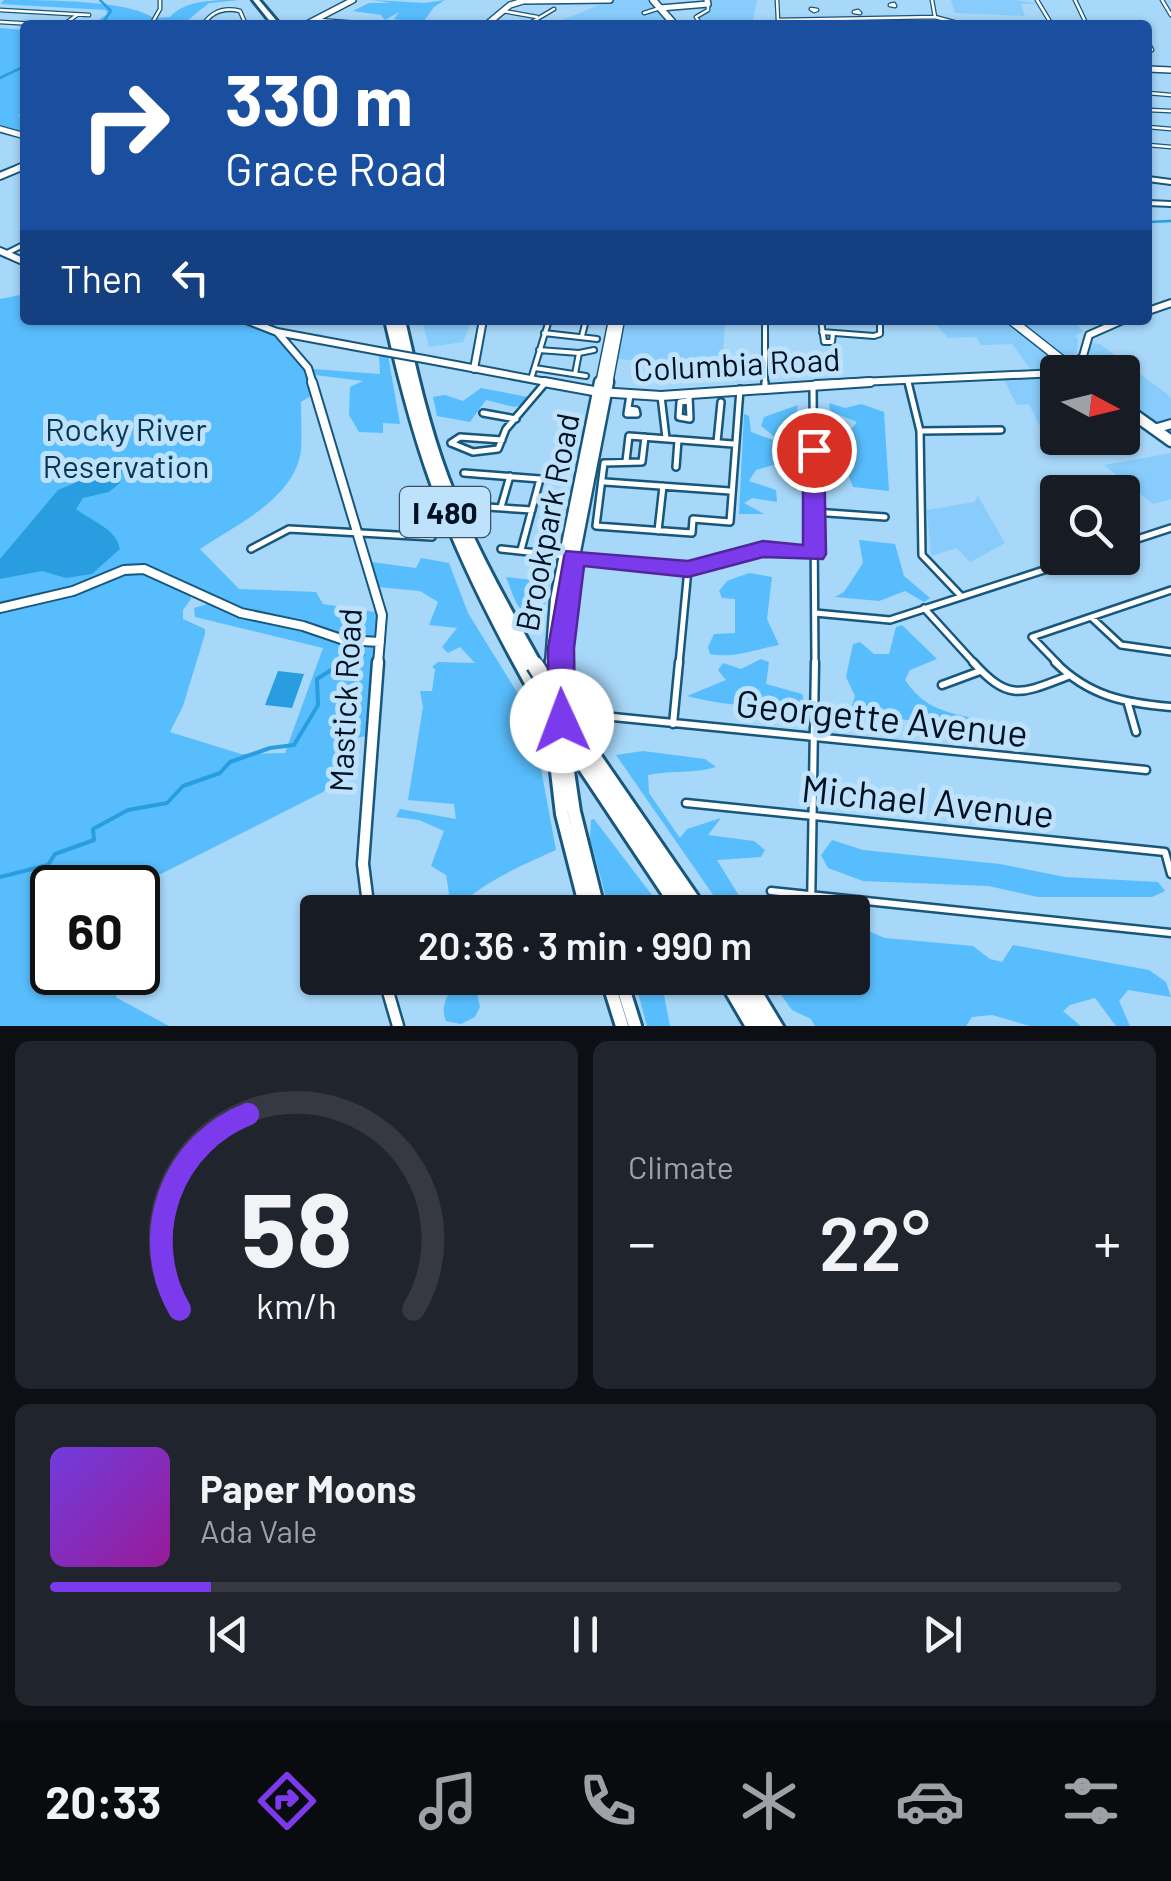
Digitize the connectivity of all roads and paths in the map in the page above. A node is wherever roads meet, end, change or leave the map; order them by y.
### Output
1 (260, 0) edge
2 (352, 0) edge
3 (523, 0) edge
4 (553, 0) edge
5 (607, 0) edge
6 (653, 0) edge
7 (777, 0) edge
8 (932, 0) edge
9 (1162, 0) edge
10 (708, 2) edge
11 (659, 8) junction
12 (554, 9) dead end
13 (0, 10) edge
14 (814, 10) dead end
15 (501, 11) junction
16 (858, 13) dead end
17 (78, 14) junction
18 (88, 15) dead end
19 (1171, 15) edge
20 (537, 16) junction
21 (935, 17) junction
22 (316, 19) joint
23 (862, 19) junction
24 (70, 20) edge
25 (207, 20) edge
26 (244, 20) edge
27 (276, 20) edge
28 (328, 20) edge
29 (490, 20) edge
30 (533, 20) edge
31 (644, 20) dead end
32 (670, 20) edge
33 (818, 20) junction
34 (946, 20) edge
35 (262, 325) edge
36 (391, 325) edge
37 (401, 325) edge
38 (479, 325) edge
39 (547, 325) edge
40 (585, 325) edge
41 (611, 325) edge
42 (619, 325) edge
43 (765, 325) edge
44 (822, 325) edge
45 (880, 325) edge
46 (1017, 325) edge
47 (1111, 325) edge
48 (276, 332) junction
49 (832, 333) junction
50 (544, 334) junction
51 (582, 336) junction
52 (822, 336) junction
53 (597, 339) dead end
54 (539, 350) junction
55 (594, 350) dead end
56 (579, 353) junction
57 (1052, 355) edge
58 (1084, 355) edge
59 (474, 368) junction
60 (534, 368) junction
61 (575, 374) junction
62 (1040, 374) edge
63 (586, 376) dead end
64 (531, 379) junction
65 (908, 380) junction
66 (546, 382) junction
67 (813, 384) junction
68 (766, 387) junction
69 (740, 389) junction
70 (602, 392) junction
71 (630, 394) junction
72 (661, 396) junction
73 (721, 402) dead end
74 (628, 409) dead end
75 (483, 413) dead end
76 (516, 419) junction
77 (1140, 419) edge
78 (1171, 424) edge
79 (1154, 429) junction
80 (1001, 430) dead end
81 (920, 432) junction
82 (645, 437) junction
83 (666, 438) junction
84 (502, 440) junction
85 (678, 440) junction
86 (717, 442) junction
87 (1171, 442) edge
88 (733, 444) junction
89 (626, 461) junction
90 (676, 467) dead end
91 (464, 473) dead end
92 (510, 476) junction
93 (604, 482) junction
94 (663, 486) junction
95 (730, 492) junction
96 (472, 506) dead end
97 (501, 508) junction
98 (532, 510) junction
99 (814, 512) junction
100 (885, 517) dead end
101 (1171, 528) edge
102 (658, 531) junction
103 (360, 533) junction
104 (432, 538) dead end
105 (1140, 538) edge
106 (251, 548) dead end
107 (501, 550) dead end
108 (522, 550) junction
109 (814, 554) junction
110 (569, 556) junction
111 (688, 569) junction
112 (1040, 571) edge
113 (1171, 590) edge
114 (961, 596) junction
115 (0, 608) edge
116 (924, 608) junction
117 (815, 613) junction
118 (1092, 618) junction
119 (380, 642) junction
120 (1171, 652) edge
121 (980, 671) junction
122 (1068, 676) junction
123 (942, 685) dead end
124 (1128, 704) junction
125 (1171, 707) edge
126 (613, 717) dead end
127 (672, 724) junction
128 (1136, 732) dead end
129 (814, 739) junction
130 (1146, 770) dead end
131 (686, 803) dead end
132 (813, 816) junction
133 (1171, 874) edge
134 (771, 891) dead end
135 (367, 895) edge
136 (583, 895) edge
137 (596, 895) edge
138 (672, 895) edge
139 (689, 895) edge
140 (803, 895) edge
141 (811, 895) edge
142 (870, 902) edge
143 (1171, 934) edge
144 (389, 995) edge
145 (612, 995) edge
146 (625, 995) edge
147 (736, 995) edge
148 (755, 995) edge
149 (398, 1026) edge
150 (622, 1026) edge
151 (635, 1026) edge
152 (755, 1026) edge
153 (774, 1026) edge

1 - 27 highway
2 - 22 street
3 - 15 street
4 - 5 street
5 - 15 street
6 - 11 main road
7 - 33 street
8 - 21 street
9 - 19 street
10 - 11 street
11 - 31 street
11 - 32 main road
12 - 20 street
13 - 17 street
14 - 33 street
15 - 20 street
15 - 29 street
16 - 23 street
17 - 18 street
17 - 24 street
20 - 30 street
21 - 23 street
21 - 34 street
22 - 28 street
23 - 33 street
25 - 26 street
35 - 48 street, Columbia Road
36 - 138 highway, I 480, bridge
37 - 139 highway, I 480, bridge
38 - 59 street
39 - 50 street
40 - 51 street
41 - 70 main road, Brookpark Road
42 - 70 main road, Brookpark Road
43 - 68 street
44 - 52 street
45 - 49 street
46 - 57 main road
47 - 58 street
48 - 59 street, Columbia Road, bridge
48 - 103 street, Mastick Road
49 - 52 street
49 - 52 street
50 - 51 street
50 - 54 street
51 - 53 street
54 - 56 street
54 - 60 street
55 - 56 street
56 - 61 street
59 - 64 street, Columbia Road
60 - 61 street
60 - 64 street
61 - 63 street
62 - 65 street, Columbia Road
64 - 66 street, Columbia Road
65 - 67 street, Columbia Road
65 - 81 street
66 - 70 street, Columbia Road
66 - 76 street
67 - 68 street, Columbia Road
67 - 99 street
68 - 69 street, Columbia Road
69 - 72 street, Columbia Road
69 - 88 street
70 - 71 street, Columbia Road
70 - 110 main road, Brookpark Road
71 - 72 street, Columbia Road
71 - 74 street
72 - 83 street
73 - 86 street
75 - 76 street
76 - 84 street
77 - 79 main road
78 - 79 street
79 - 87 main road
80 - 81 street
81 - 114 street
82 - 83 street
82 - 89 street
82 - 89 street
83 - 85 street
84 - 84 street
85 - 86 street
85 - 90 street
86 - 88 street
88 - 95 street
89 - 93 street
91 - 92 street
92 - 97 street
92 - 98 street
93 - 94 street
93 - 102 street
94 - 95 street
94 - 102 street
95 - 102 street
96 - 97 street
97 - 98 street
98 - 108 street
99 - 100 street
99 - 109 street
101 - 105 street
103 - 104 street
103 - 106 street
103 - 119 street, Mastick Road
107 - 108 street
108 - 110 street
109 - 111 street
109 - 117 street
110 - 111 street
110 - 136 main road, Brookpark Road
110 - 137 main road, Brookpark Road
111 - 127 street
112 - 114 street
113 - 118 street
114 - 116 street
115 - 119 street
116 - 117 street
116 - 121 street
117 - 129 street
118 - 120 street
118 - 122 street
119 - 135 street, Mastick Road
121 - 122 street
121 - 123 street
122 - 124 street
124 - 125 street
124 - 128 street
126 - 127 street, Georgette Avenue
127 - 129 street, Georgette Avenue
129 - 130 street, Georgette Avenue
129 - 132 street
131 - 132 street, Michael Avenue
132 - 133 street, Michael Avenue
132 - 141 street
134 - 140 street
142 - 143 street
144 - 149 street
145 - 150 main road
146 - 151 main road
147 - 152 highway
148 - 153 highway

